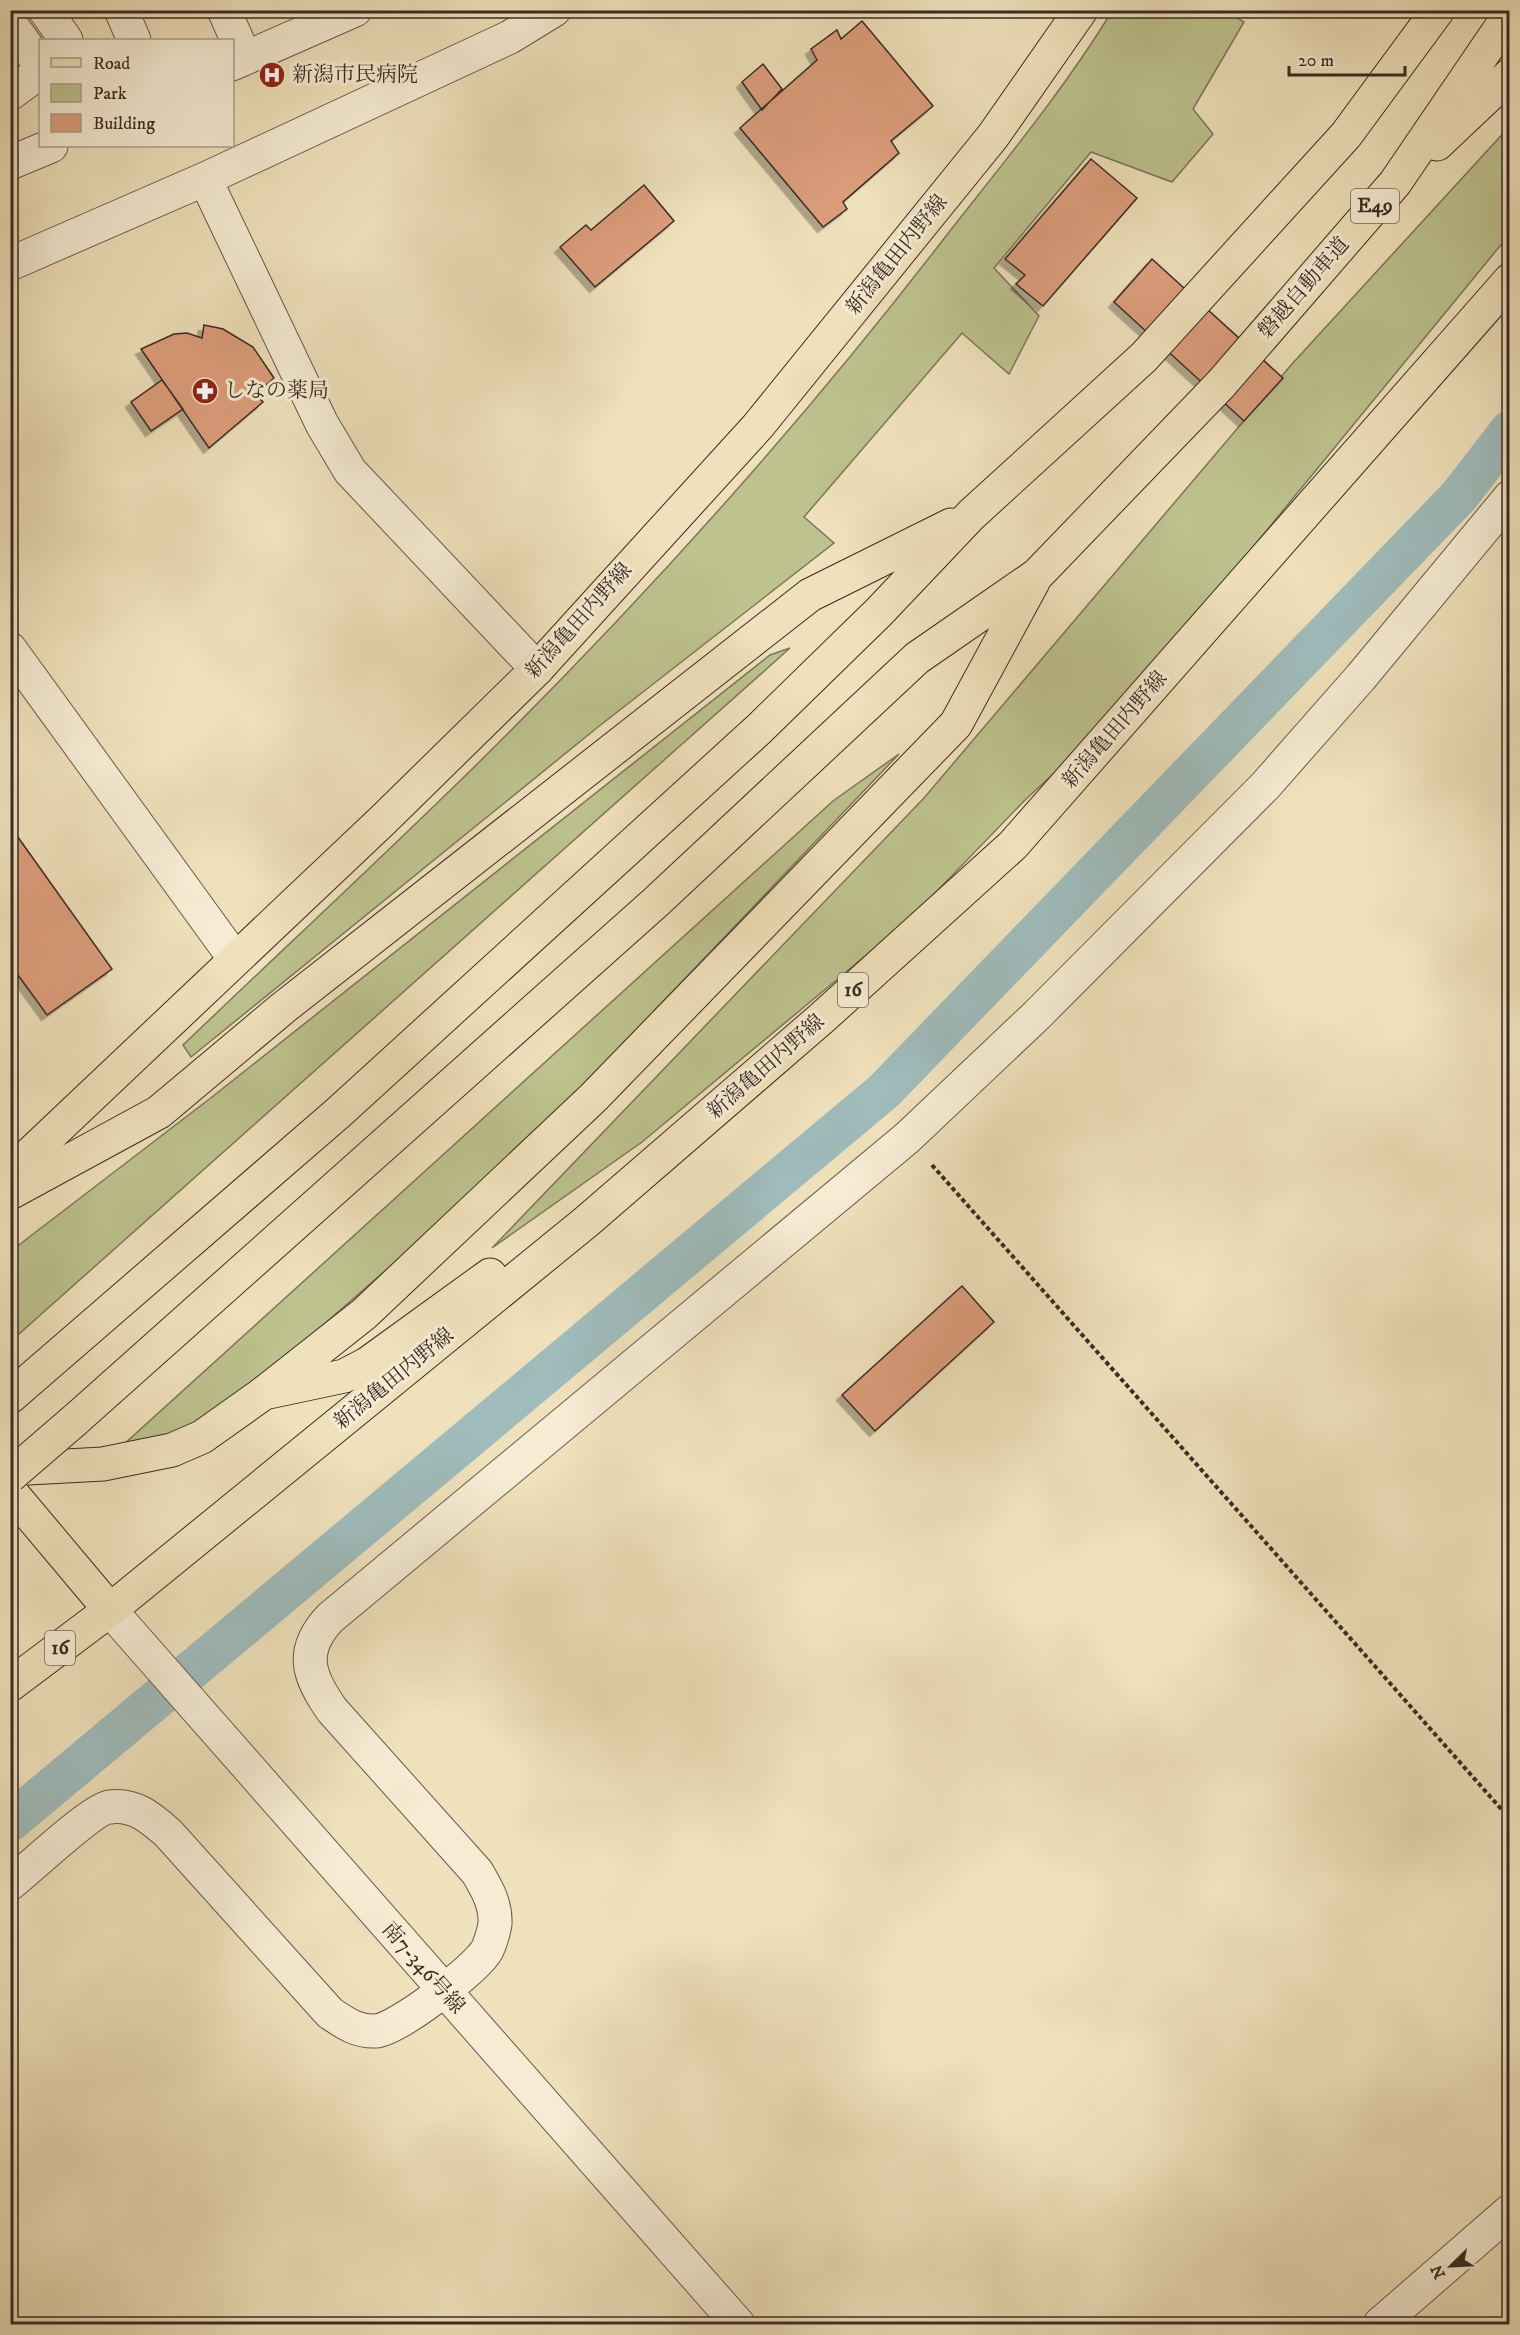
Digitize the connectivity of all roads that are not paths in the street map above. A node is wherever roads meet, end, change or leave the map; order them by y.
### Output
1 (45, 10) edge
2 (121, 10) edge
3 (224, 10) edge
4 (554, 10) edge
5 (1081, 10) edge
6 (1438, 10) edge
7 (338, 14) edge
8 (1509, 14) edge
9 (10, 23) edge
10 (65, 39) edge
11 (134, 39) edge
12 (233, 39) edge
13 (234, 44) edge
14 (239, 61) edge
15 (39, 64) edge
16 (39, 73) edge
17 (1509, 75) edge
18 (10, 94) edge
19 (49, 147) edge
20 (10, 163) edge
21 (205, 179) junction
22 (1395, 183) junction
23 (10, 264) edge
24 (1509, 280) edge
25 (1509, 497) edge
26 (971, 515) junction
27 (1036, 575) junction
28 (10, 649) edge
29 (537, 669) junction
30 (235, 959) junction
31 (682, 1139) junction
32 (10, 1173) edge
33 (10, 1193) edge
34 (264, 1393) junction
35 (10, 1398) edge
36 (10, 1469) edge
37 (10, 1476) edge
38 (10, 1491) edge
39 (110, 1610) junction
40 (10, 1686) edge
41 (10, 1884) edge
42 (443, 1991) junction
43 (1509, 2211) edge
44 (738, 2325) edge
45 (1380, 2325) edge

1 - 10 street
2 - 11 street
3 - 12 street
4 - 21 street
5 - 29 main road, 新潟亀田内野線
6 - 26 main road
7 - 14 street
8 - 22 main road, 磐越自動車道 / E49
9 - 15 street
13 - 14 street
16 - 18 street
17 - 22 main road
19 - 20 street
21 - 23 street
21 - 29 street
22 - 27 main road, 磐越自動車道 / E49
24 - 31 main road, 新潟亀田内野線 / 16
25 - 42 street
26 - 33 main road
26 - 35 main road
27 - 34 main road
27 - 37 main road, bridge
28 - 30 street
29 - 30 main road, 新潟亀田内野線
30 - 32 main road, 新潟亀田内野線
31 - 34 main road
31 - 39 main road, 新潟亀田内野線 / 16
34 - 36 main road
38 - 39 main road
39 - 40 main road, 新潟亀田内野線 / 16
39 - 42 street, 南7-346号線
41 - 42 street
42 - 44 street, 南7-346号線
43 - 45 street

